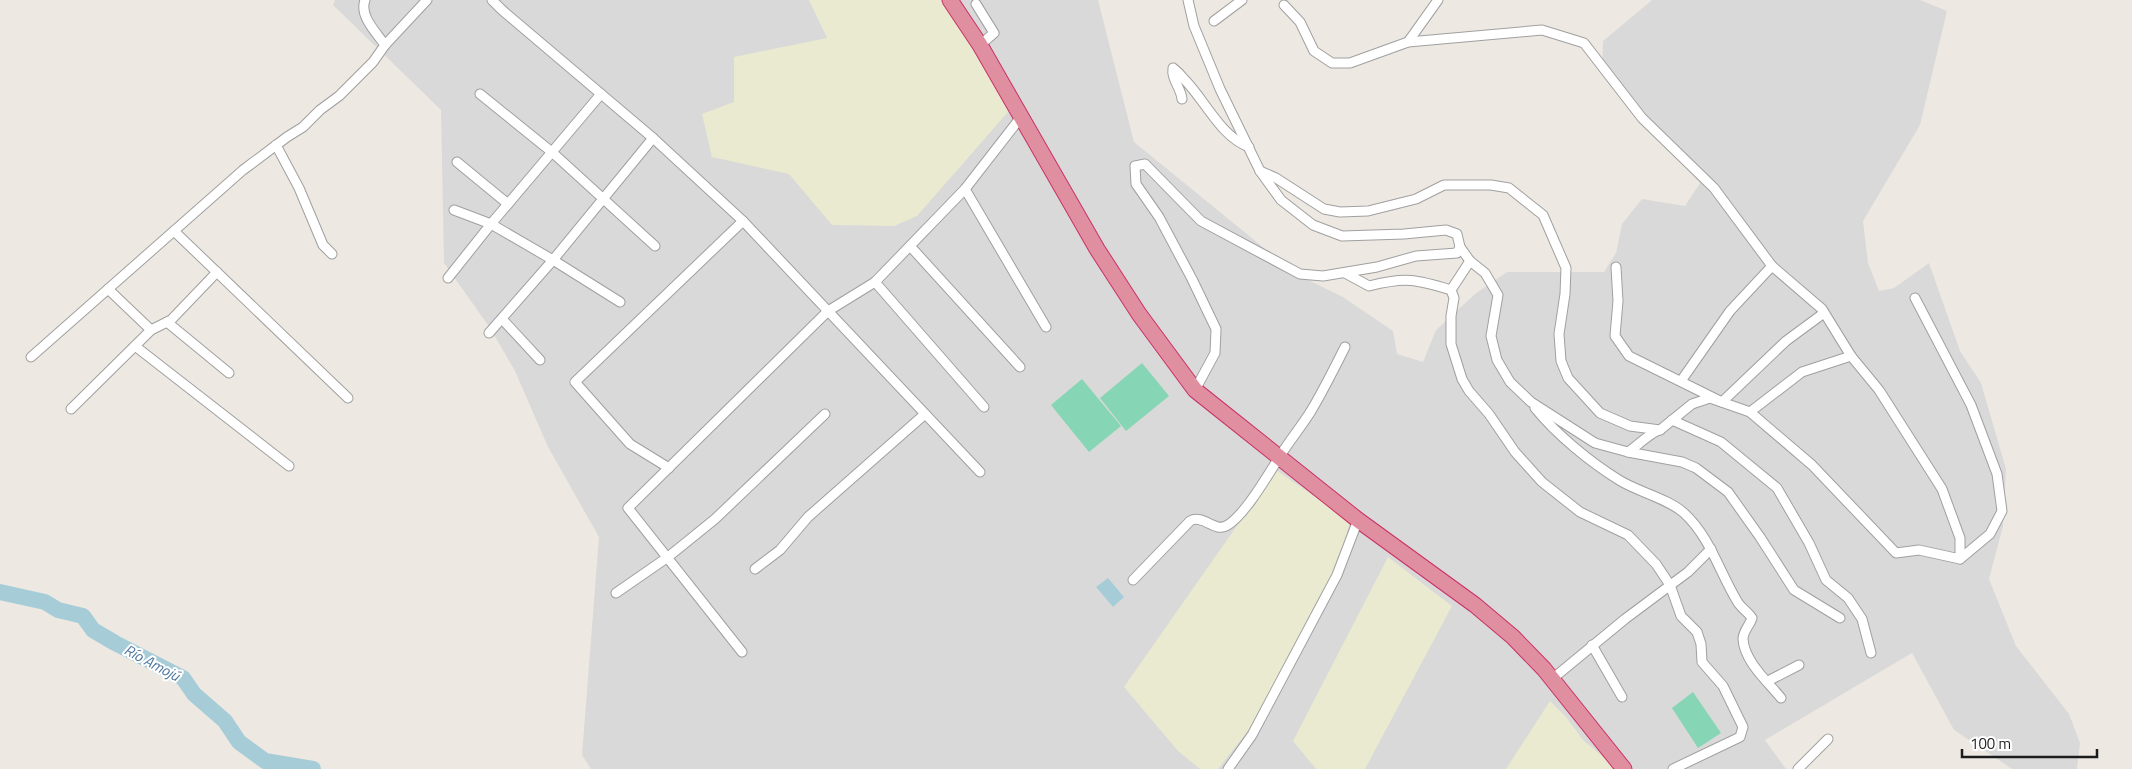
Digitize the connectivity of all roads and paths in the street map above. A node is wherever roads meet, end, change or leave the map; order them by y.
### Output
1 (365, 0) edge
2 (427, 0) edge
3 (492, 0) edge
4 (950, 0) edge
5 (1188, 0) edge
6 (1242, 0) edge
7 (1438, 0) edge
8 (1282, 2) edge
9 (976, 4) dead end
10 (1214, 21) dead end
11 (1408, 42) junction
12 (385, 45) junction
13 (980, 45) junction
14 (480, 94) dead end
15 (601, 94) junction
16 (1182, 100) dead end
17 (1021, 117) junction
18 (653, 138) junction
19 (276, 145) junction
20 (1249, 147) junction
21 (553, 153) junction
22 (458, 162) dead end
23 (1260, 171) junction
24 (965, 189) junction
25 (603, 198) junction
26 (508, 204) junction
27 (454, 210) dead end
28 (743, 221) junction
29 (491, 224) junction
30 (174, 231) junction
31 (655, 246) dead end
32 (910, 246) junction
33 (1460, 247) junction
34 (332, 254) dead end
35 (553, 260) junction
36 (1470, 261) junction
37 (1772, 266) junction
38 (1616, 267) dead end
39 (217, 272) junction
40 (1345, 273) junction
41 (448, 278) dead end
42 (874, 282) junction
43 (108, 289) junction
44 (1451, 290) junction
45 (1915, 298) dead end
46 (620, 302) dead end
47 (828, 311) junction
48 (1824, 312) junction
49 (502, 319) junction
50 (167, 322) junction
51 (1046, 327) dead end
52 (151, 330) junction
53 (489, 333) dead end
54 (135, 346) junction
55 (1345, 347) dead end
56 (1851, 356) junction
57 (31, 357) dead end
58 (540, 360) dead end
59 (1020, 367) dead end
60 (230, 373) dead end
61 (1681, 381) junction
62 (1196, 390) junction
63 (348, 398) dead end
64 (1531, 402) junction
65 (1722, 402) junction
66 (984, 408) dead end
67 (71, 409) dead end
68 (1750, 412) junction
69 (825, 414) dead end
70 (925, 414) junction
71 (1672, 420) junction
72 (1660, 430) junction
73 (1628, 452) junction
74 (1279, 457) junction
75 (289, 466) dead end
76 (669, 468) junction
77 (980, 472) dead end
78 (1358, 520) junction
79 (1711, 549) junction
80 (668, 557) junction
81 (1960, 559) junction
82 (755, 569) dead end
83 (1133, 580) dead end
84 (1670, 585) junction
85 (616, 593) dead end
86 (1840, 618) dead end
87 (1592, 645) junction
88 (742, 652) dead end
89 (1871, 653) dead end
90 (1800, 665) dead end
91 (1551, 680) junction
92 (1768, 681) junction
93 (1622, 697) dead end
94 (1781, 698) dead end
95 (1828, 740) dead end
96 (1228, 769) edge
97 (1624, 769) edge
98 (1673, 769) edge
99 (1798, 769) edge

1 - 12 street
2 - 12 street
3 - 15 street
4 - 13 highway
5 - 20 street
6 - 10 street
7 - 11 street
8 - 11 street
9 - 13 street
11 - 37 street
12 - 19 street
13 - 17 highway
14 - 21 street
15 - 18 street
15 - 21 street
16 - 20 street
17 - 24 street
17 - 62 highway
18 - 25 street
18 - 28 street
19 - 30 street
19 - 34 street
20 - 23 street
21 - 25 street
21 - 26 street
22 - 26 street
23 - 33 street
23 - 72 street
24 - 32 street
24 - 51 street
25 - 31 street
25 - 35 street
26 - 29 street
27 - 29 street
28 - 47 street
28 - 76 street
29 - 35 street
29 - 41 street
30 - 39 street
30 - 43 street
32 - 42 street
32 - 59 street
33 - 36 street
33 - 40 street
35 - 46 street
35 - 49 street
36 - 44 street
36 - 64 street
37 - 48 street
37 - 61 street
38 - 61 street
39 - 50 street
39 - 63 street
40 - 44 street
40 - 62 street
42 - 47 street
42 - 66 street
43 - 52 street
43 - 57 street
44 - 84 street
45 - 81 street
47 - 70 street
47 - 76 street
48 - 56 street
48 - 65 street
49 - 53 street
49 - 58 street
50 - 52 street
50 - 60 street
52 - 54 street
54 - 67 street
54 - 75 street
55 - 74 street
56 - 68 street
56 - 81 street
61 - 65 street
62 - 74 highway
64 - 73 street
64 - 79 street
65 - 68 street
65 - 71 street
68 - 81 street
69 - 80 street
70 - 77 street
70 - 82 street
71 - 72 street
71 - 89 street
72 - 73 street
73 - 86 street
74 - 78 highway
74 - 83 street
76 - 80 street
78 - 91 highway
78 - 96 street
79 - 84 street
79 - 92 street
80 - 85 street
80 - 88 street
84 - 87 street
84 - 98 street
87 - 91 street
87 - 93 street
90 - 92 street
91 - 97 highway
92 - 94 street
95 - 99 street

